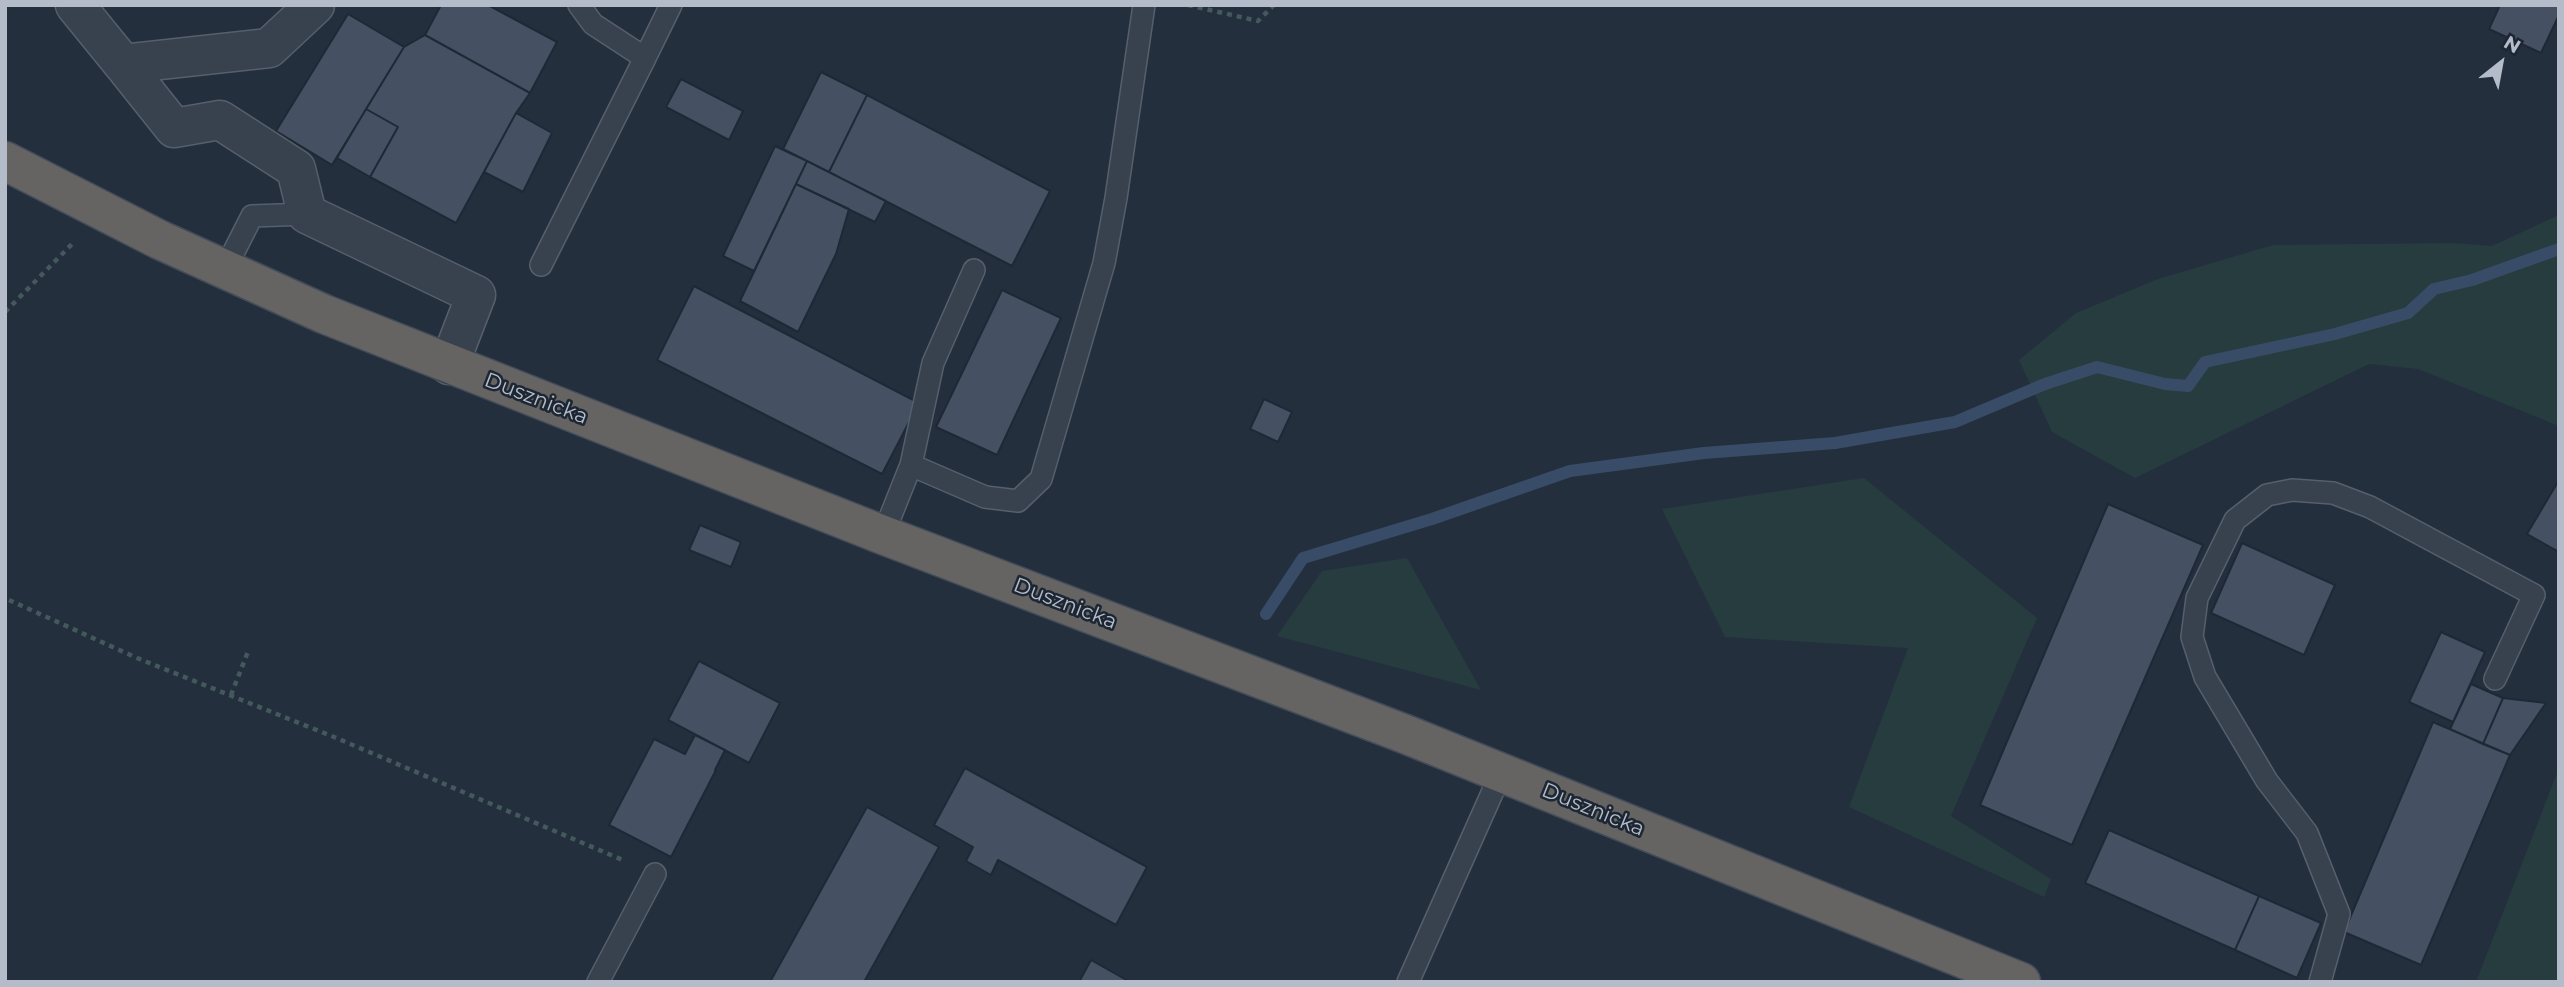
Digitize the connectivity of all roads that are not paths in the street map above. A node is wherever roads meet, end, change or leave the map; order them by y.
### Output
1 (75, 5) edge
2 (315, 5) edge
3 (579, 5) edge
4 (671, 5) edge
5 (1144, 5) edge
6 (645, 58) junction
7 (123, 64) junction
8 (5, 161) edge
9 (307, 214) junction
10 (541, 265) dead end
11 (974, 270) dead end
12 (224, 271) junction
13 (449, 365) junction
14 (911, 465) junction
15 (883, 535) junction
16 (2495, 679) dead end
17 (1501, 773) junction
18 (655, 874) road end
19 (598, 982) edge
20 (1408, 982) edge
21 (2021, 982) edge
22 (2320, 982) edge

1 - 7 street
2 - 7 street
3 - 6 lane
4 - 6 lane
5 - 14 lane
6 - 10 lane
7 - 9 street
8 - 12 highway, Dusznicka
9 - 12 lane
9 - 13 street
11 - 14 lane
12 - 13 highway, Dusznicka
13 - 15 highway, Dusznicka
14 - 15 lane
15 - 17 highway, Dusznicka
16 - 22 lane
17 - 20 lane
17 - 21 highway, Dusznicka
18 - 19 lane

